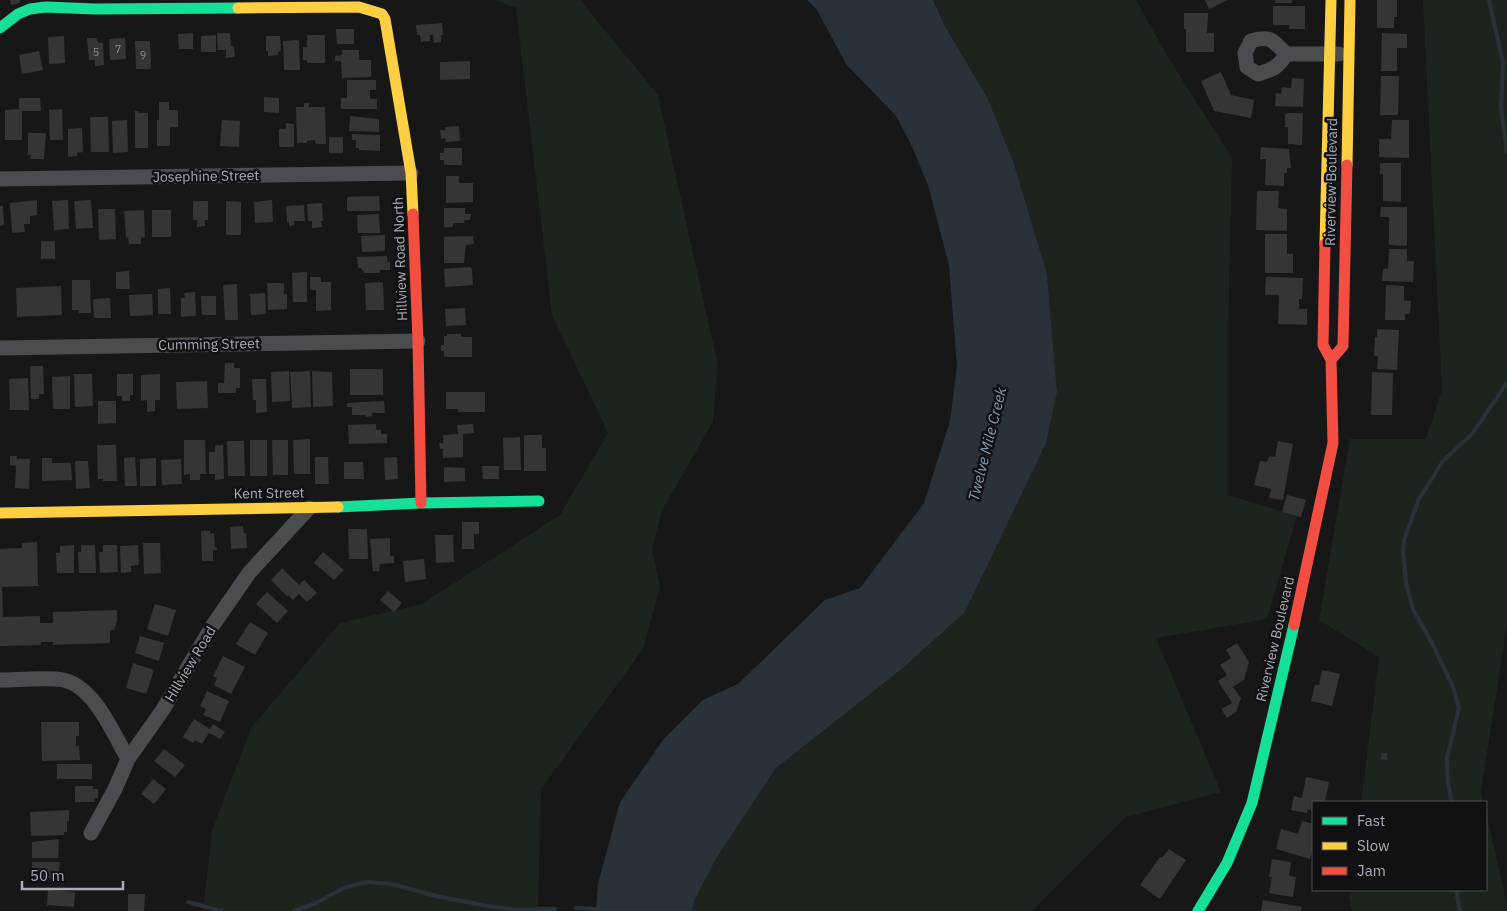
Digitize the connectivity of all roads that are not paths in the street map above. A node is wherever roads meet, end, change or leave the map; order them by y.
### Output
1 (1331, 0) edge
2 (1350, 0) edge
3 (0, 28) edge
4 (1286, 54) dead end
5 (1330, 54) junction
6 (1349, 55) junction
7 (411, 173) junction
8 (0, 179) edge
9 (1325, 238) junction
10 (1345, 238) junction
11 (418, 341) junction
12 (0, 348) edge
13 (1331, 360) junction
14 (539, 501) dead end
15 (421, 503) junction
16 (308, 508) junction
17 (0, 512) edge
18 (0, 680) edge
19 (128, 759) junction
20 (91, 833) dead end
21 (1198, 911) edge

1 - 5 street, Riverview Boulevard
2 - 6 street, Riverview Boulevard
3 - 7 street, Hillview Road North
4 - 5 street
5 - 6 street
5 - 9 street, Riverview Boulevard
6 - 10 street, Riverview Boulevard
7 - 8 street, Josephine Street
7 - 11 street, Hillview Road North
9 - 10 street
9 - 13 street, Riverview Boulevard
10 - 13 street, Riverview Boulevard
11 - 12 street, Cumming Street
11 - 15 street, Hillview Road North
13 - 21 street, Riverview Boulevard
14 - 15 street, Kent Street
15 - 16 street, Kent Street
16 - 17 street, Kent Street
16 - 19 street, Hillview Road
18 - 19 street
19 - 20 street, Hillview Road

